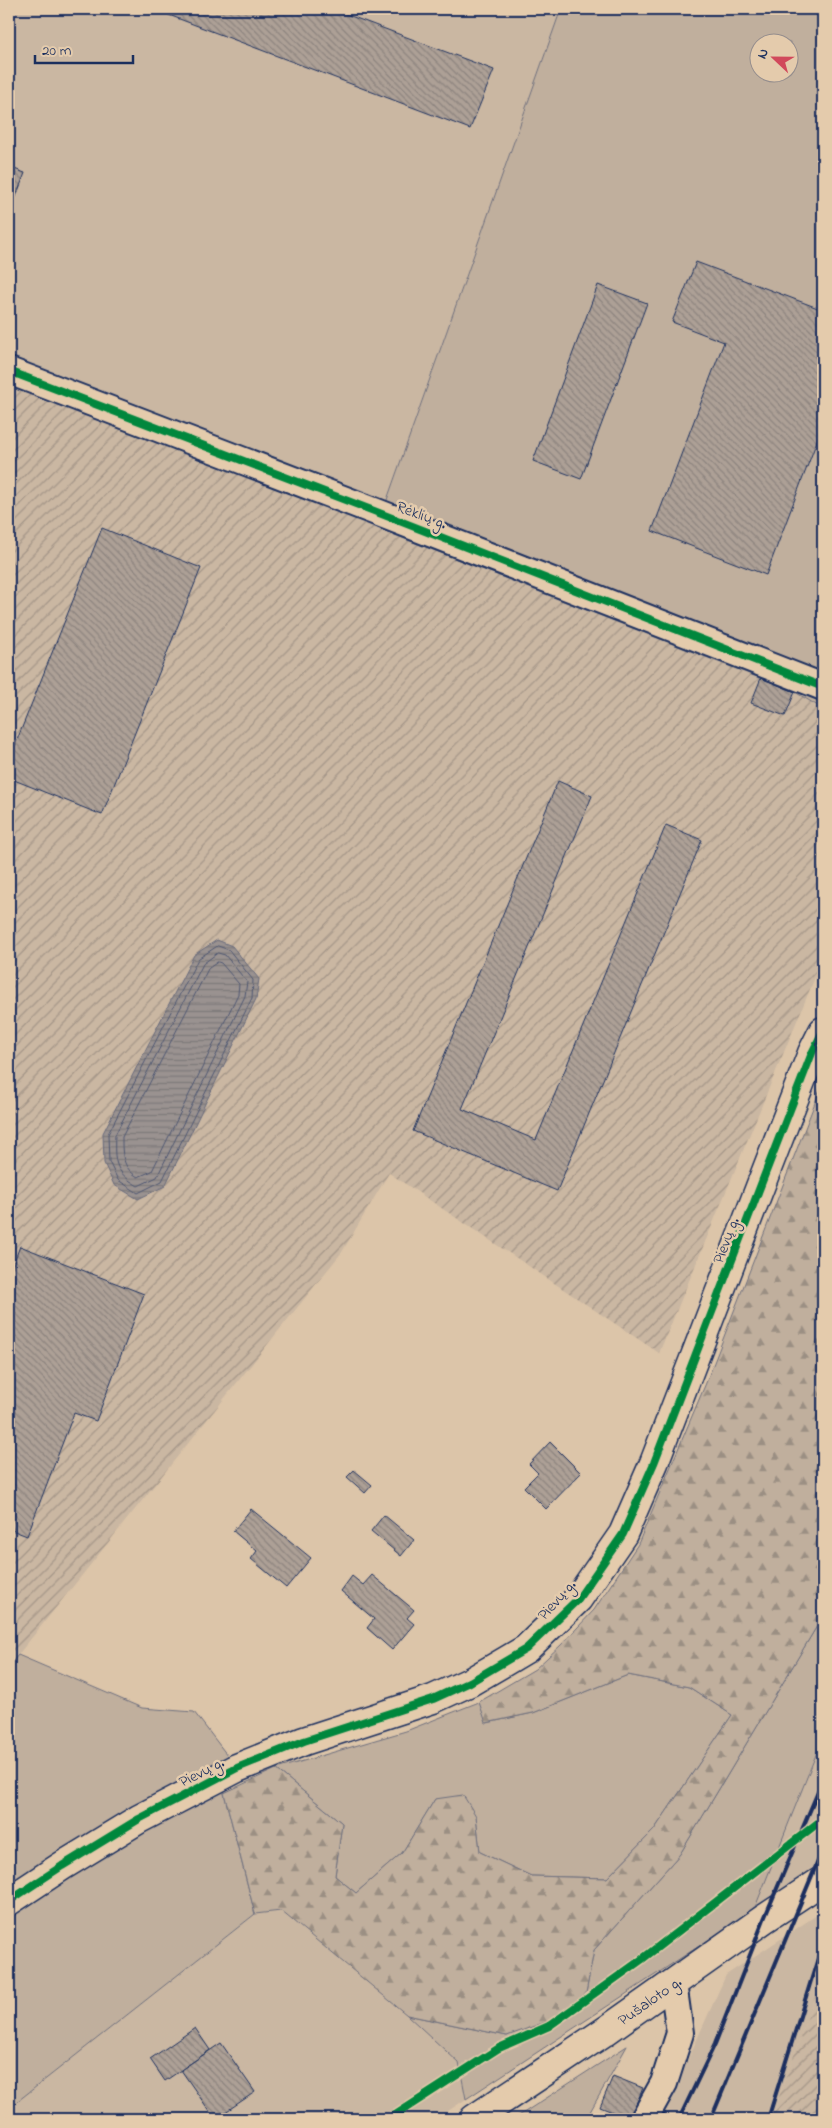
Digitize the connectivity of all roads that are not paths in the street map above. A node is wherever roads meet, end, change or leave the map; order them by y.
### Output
1 (9, 371) edge
2 (823, 687) edge
3 (823, 1031) edge
4 (823, 1880) edge
5 (9, 1901) edge
6 (673, 1983) junction
7 (474, 2119) edge
8 (644, 2119) edge

1 - 2 street, Rėklių g.
3 - 5 street, Pievų g.
4 - 6 street, Pušaloto g.
6 - 7 street, Pušaloto g.
6 - 8 street

